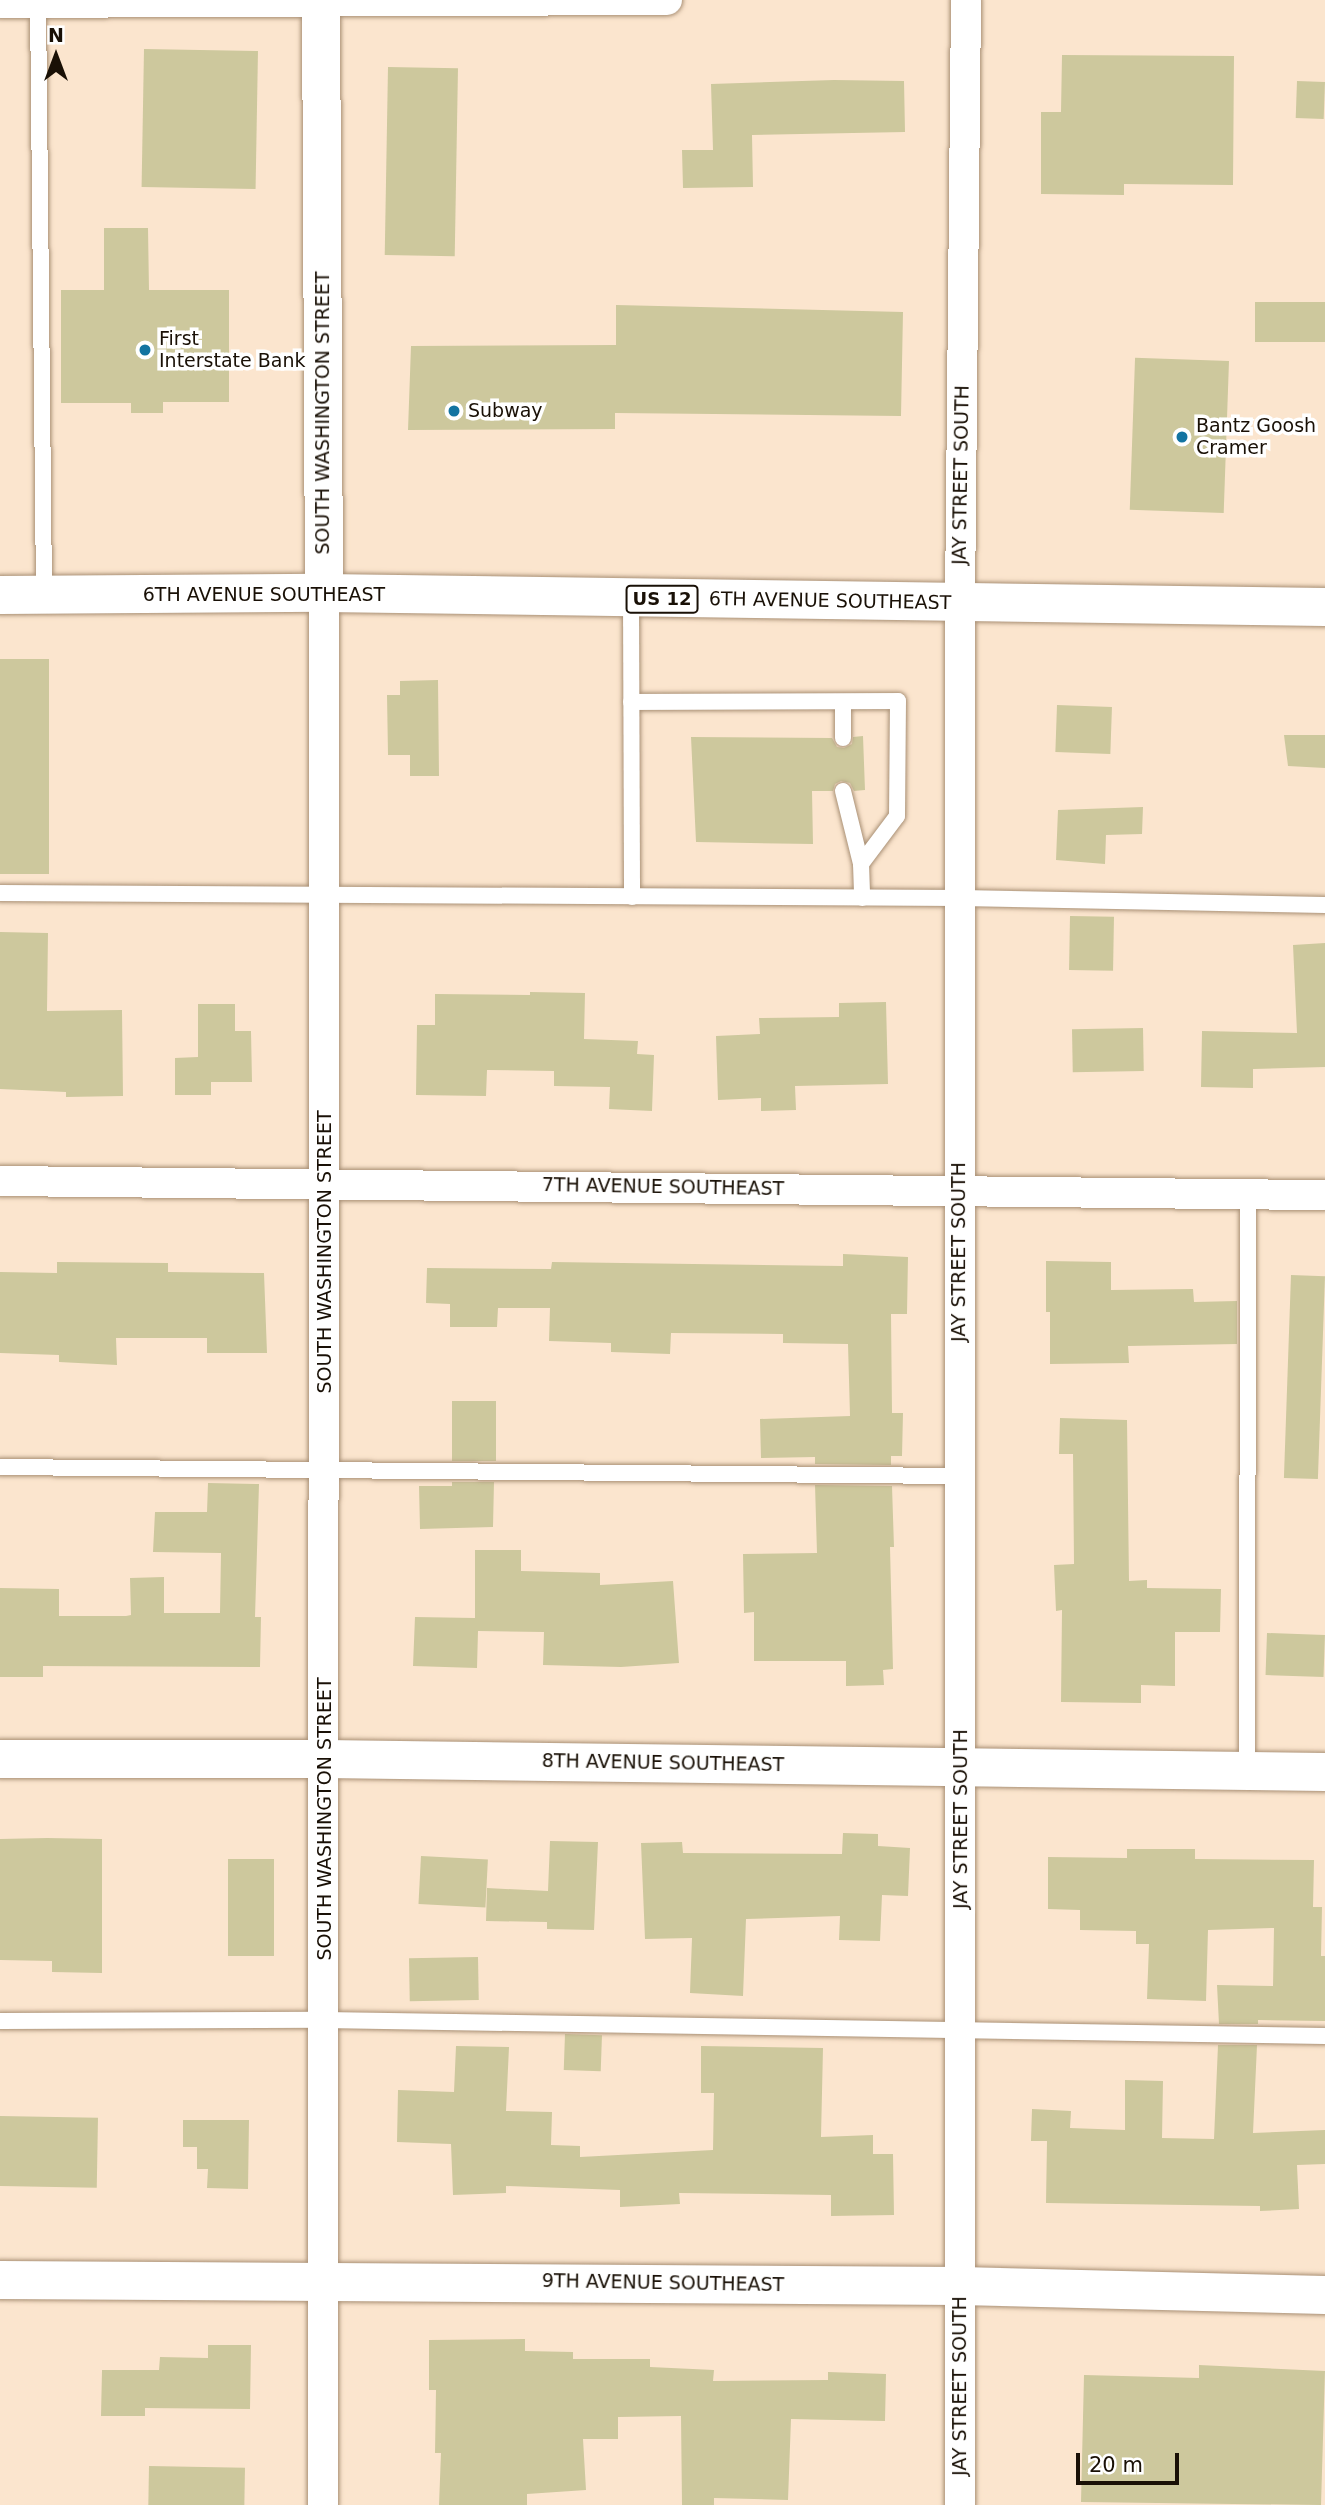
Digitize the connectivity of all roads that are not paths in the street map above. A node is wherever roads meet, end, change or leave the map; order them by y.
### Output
1 (667, 0) edge
2 (966, 0) edge
3 (321, 1) edge
4 (38, 2) edge
5 (0, 3) edge
6 (324, 593) junction
7 (0, 595) edge
8 (44, 595) junction
9 (631, 598) junction
10 (960, 603) junction
11 (1325, 607) edge
12 (631, 702) junction
13 (843, 702) junction
14 (843, 738) dead end
15 (843, 791) dead end
16 (861, 864) junction
17 (0, 893) edge
18 (326, 896) junction
19 (632, 897) junction
20 (862, 898) junction
21 (961, 898) junction
22 (1325, 905) edge
23 (0, 1181) edge
24 (326, 1182) junction
25 (959, 1191) junction
26 (1248, 1195) junction
27 (1325, 1195) edge
28 (0, 1467) edge
29 (324, 1471) junction
30 (960, 1476) junction
31 (0, 1759) edge
32 (325, 1759) junction
33 (961, 1766) junction
34 (1247, 1770) junction
35 (1325, 1772) edge
36 (324, 2020) junction
37 (0, 2021) edge
38 (961, 2029) junction
39 (1325, 2036) edge
40 (0, 2280) edge
41 (323, 2280) junction
42 (960, 2286) junction
43 (1325, 2295) edge
44 (323, 2505) edge
45 (960, 2505) edge

1 - 3 street
2 - 10 street, JAY STREET SOUTH
3 - 4 street
3 - 6 main road, SOUTH WASHINGTON STREET
4 - 5 street
4 - 8 lane
6 - 8 main road, 6TH AVENUE SOUTHEAST / US 12
6 - 9 main road, 6TH AVENUE SOUTHEAST / US 12
6 - 18 street, SOUTH WASHINGTON STREET
7 - 8 main road, 6TH AVENUE SOUTHEAST / US 12
9 - 10 main road, 6TH AVENUE SOUTHEAST / US 12
9 - 12 lane
10 - 11 main road, 6TH AVENUE SOUTHEAST / US 12
10 - 21 street, JAY STREET SOUTH
12 - 13 lane
12 - 19 lane
13 - 14 lane
13 - 16 lane
15 - 16 lane
16 - 20 lane
17 - 18 lane
18 - 19 lane
18 - 24 street, SOUTH WASHINGTON STREET
19 - 20 lane
20 - 21 lane
21 - 22 lane
21 - 25 street, JAY STREET SOUTH
23 - 24 street, 7TH AVENUE SOUTHEAST
24 - 25 street, 7TH AVENUE SOUTHEAST
24 - 29 street, SOUTH WASHINGTON STREET
25 - 26 street, 7TH AVENUE SOUTHEAST
25 - 30 street, JAY STREET SOUTH
26 - 27 street, 7TH AVENUE SOUTHEAST
26 - 34 lane
28 - 29 lane
29 - 30 lane
29 - 32 street, SOUTH WASHINGTON STREET
30 - 33 street, JAY STREET SOUTH
31 - 32 main road, 8TH AVENUE SOUTHEAST
32 - 33 main road, 8TH AVENUE SOUTHEAST
32 - 36 street, SOUTH WASHINGTON STREET
33 - 34 main road, 8TH AVENUE SOUTHEAST
33 - 38 street, JAY STREET SOUTH
34 - 35 main road, 8TH AVENUE SOUTHEAST
36 - 37 lane
36 - 38 lane
36 - 41 street, SOUTH WASHINGTON STREET
38 - 39 lane
38 - 42 street, JAY STREET SOUTH
40 - 41 main road, 9TH AVENUE SOUTHEAST
41 - 42 main road, 9TH AVENUE SOUTHEAST
41 - 44 street, SOUTH WASHINGTON STREET
42 - 43 main road, 9TH AVENUE SOUTHEAST
42 - 45 street, JAY STREET SOUTH

